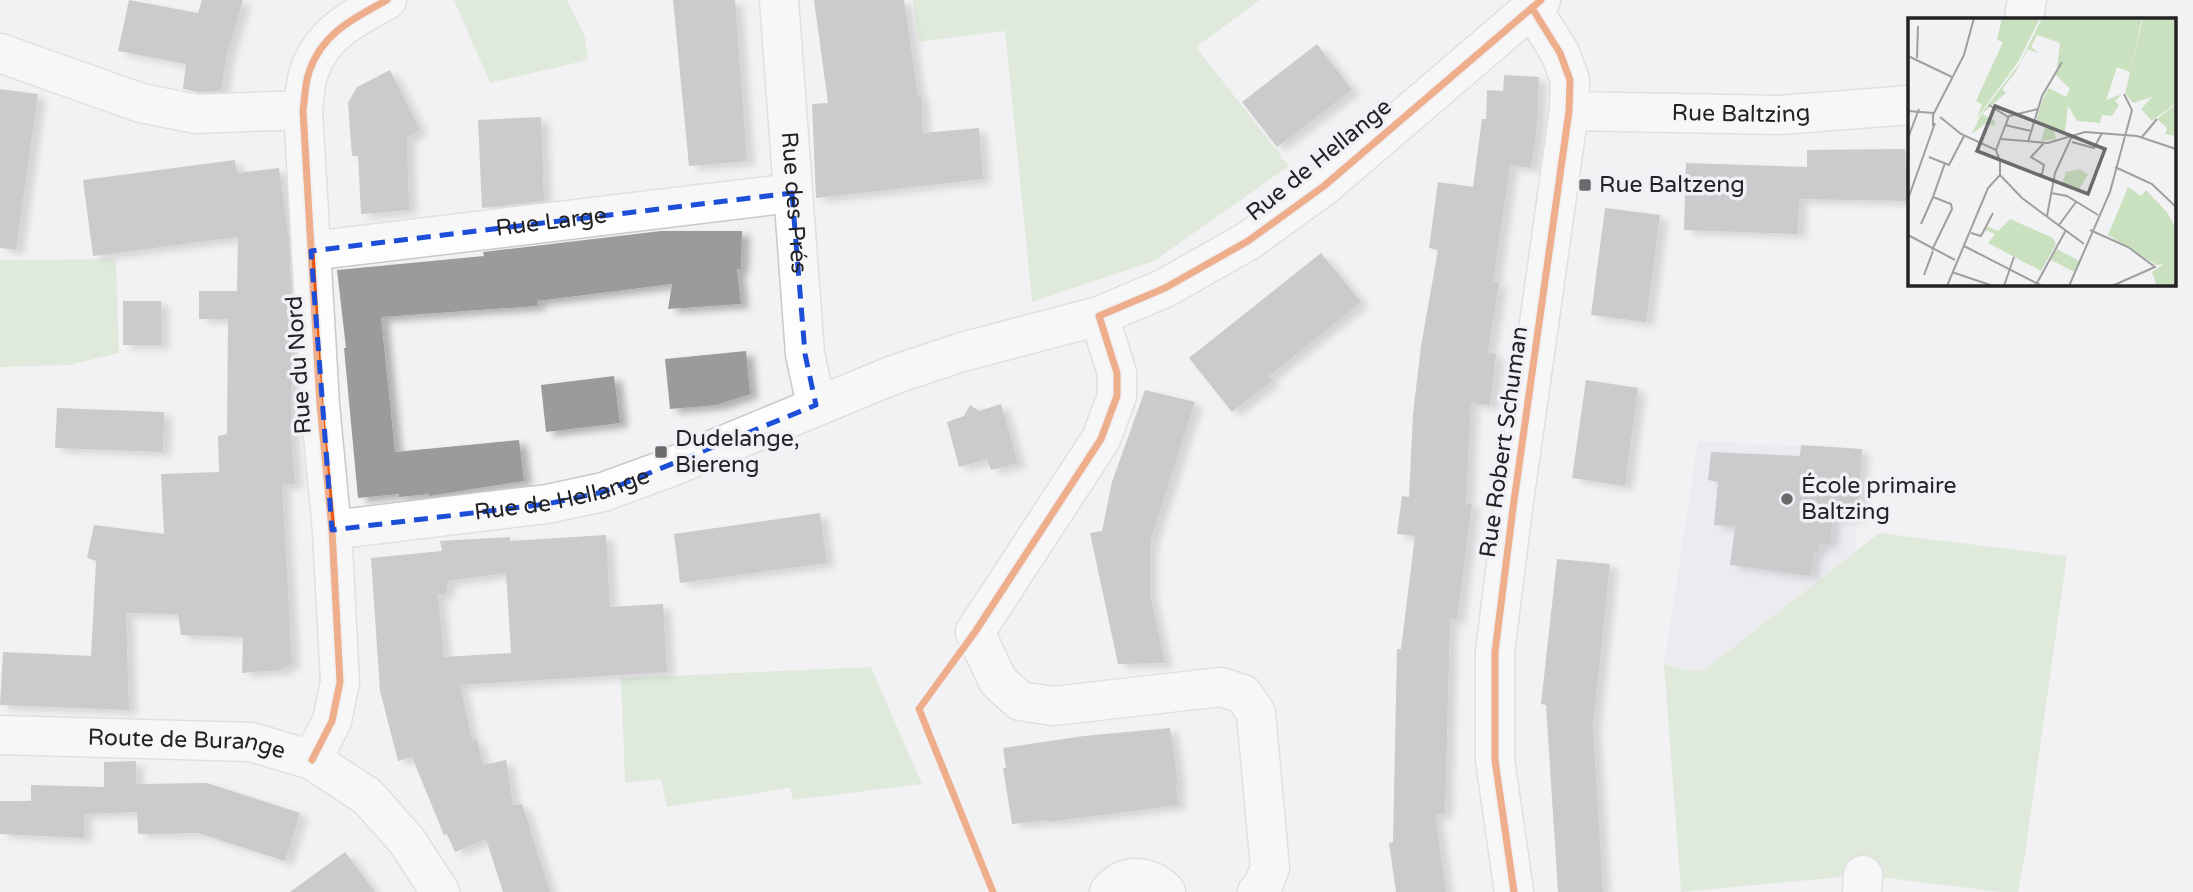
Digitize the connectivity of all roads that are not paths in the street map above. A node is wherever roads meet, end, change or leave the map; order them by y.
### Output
1 (387, 0) edge
2 (779, 0) edge
3 (2027, 0) edge
4 (1536, 4) edge
5 (2024, 18) edge
6 (0, 53) edge
7 (1908, 104) edge
8 (303, 110) junction
9 (1569, 111) junction
10 (792, 193) junction
11 (311, 251) junction
12 (1099, 316) junction
13 (816, 405) junction
14 (332, 530) junction
15 (0, 735) edge
16 (312, 760) junction
17 (440, 892) edge
18 (1109, 892) edge
19 (1166, 892) edge
20 (1257, 892) edge
21 (1514, 892) edge

1 - 8 street, Rue du Nord
2 - 10 street, Rue des Prés
3 - 5 street
4 - 9 street, Rue Robert Schuman
4 - 12 street, Rue de Hellange
6 - 8 street
7 - 9 street, Rue Baltzing
8 - 11 street, Rue du Nord
9 - 21 street, Rue Robert Schuman
10 - 11 street, Rue Large
10 - 13 street, Rue des Prés
11 - 14 street, Rue du Nord
12 - 13 street, Rue de Hellange
12 - 20 street
13 - 14 street, Rue de Hellange
14 - 16 street, Rue du Nord
15 - 16 street, Route de Burange
16 - 17 street, Route de Burange
18 - 19 street

